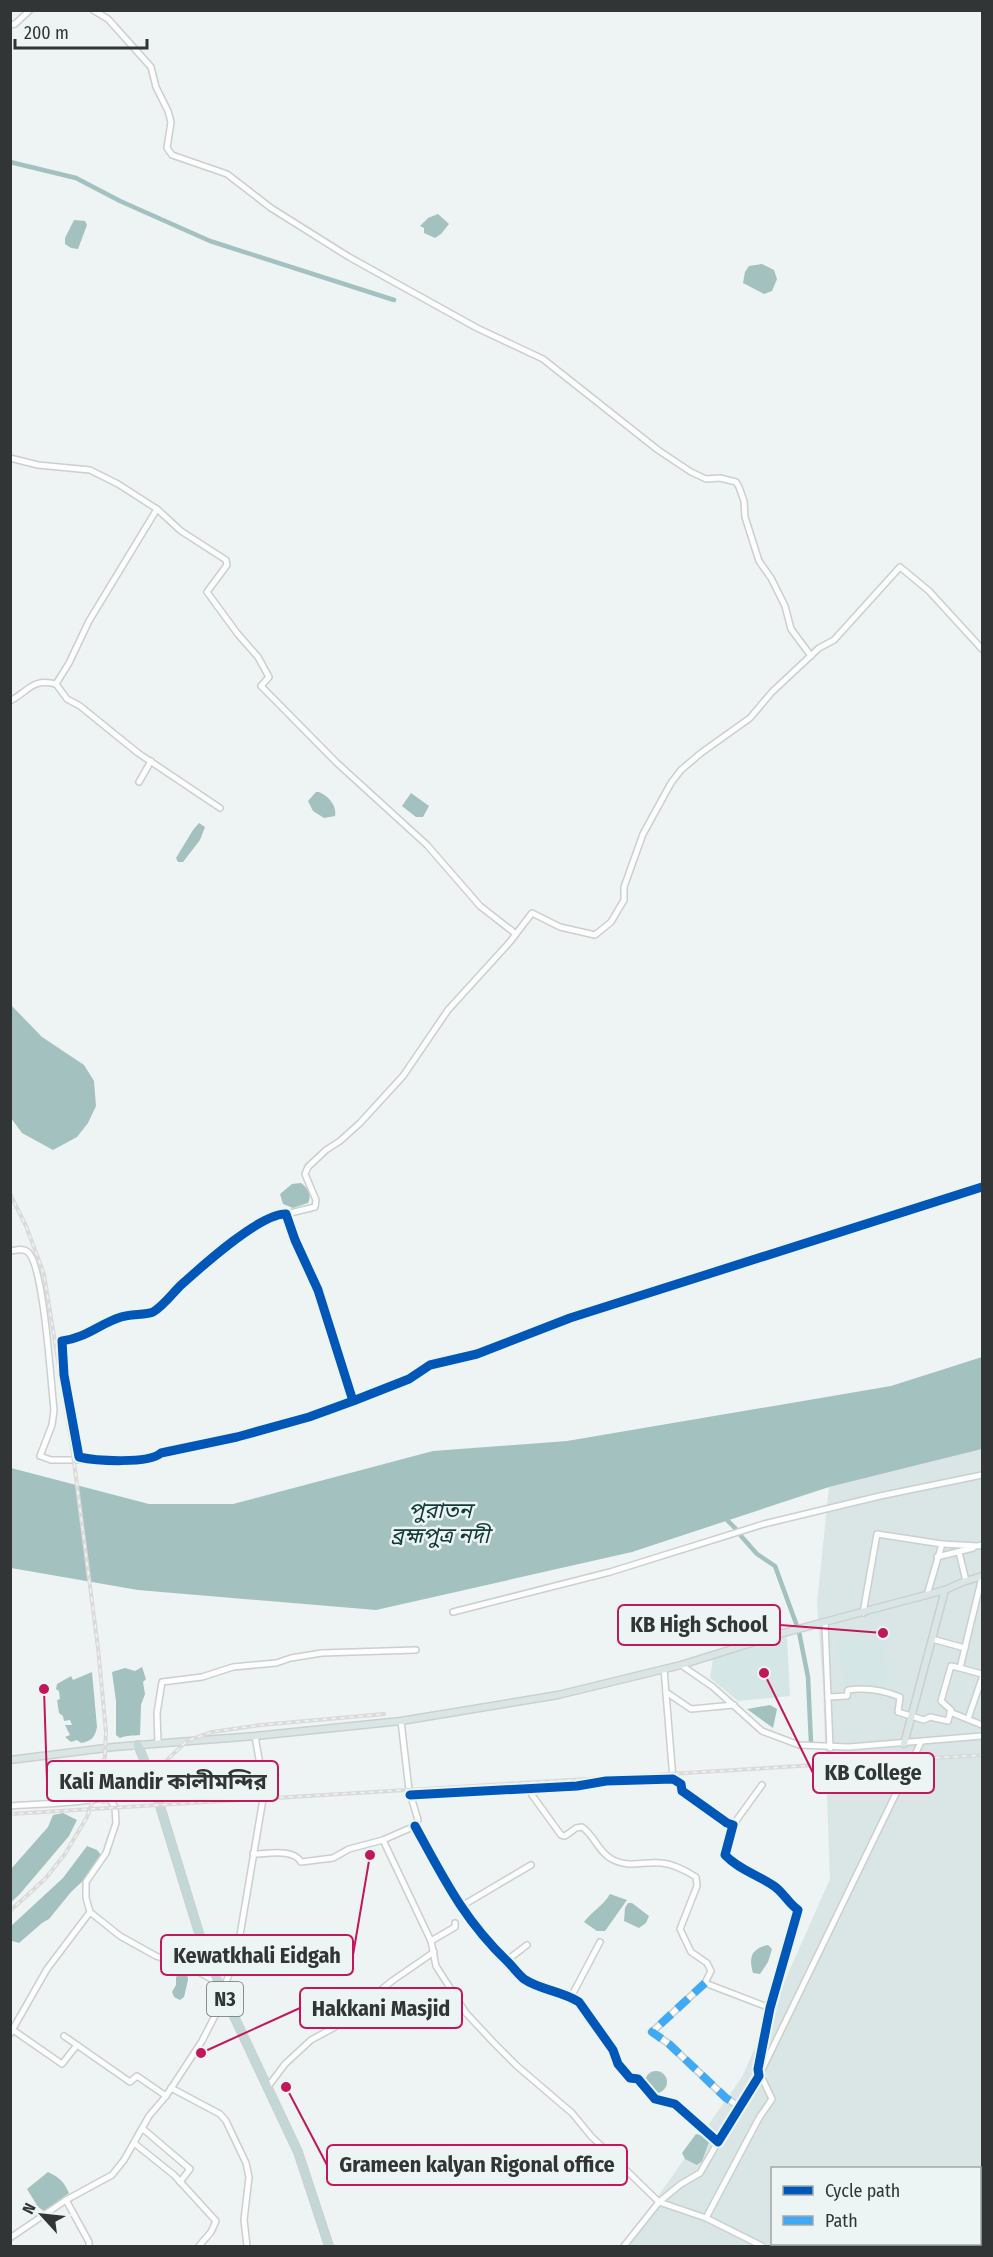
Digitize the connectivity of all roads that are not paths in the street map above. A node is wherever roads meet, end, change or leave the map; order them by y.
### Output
1 (30, 10) edge
2 (93, 10) edge
3 (10, 25) edge
4 (10, 458) edge
5 (157, 509) junction
6 (982, 649) edge
7 (811, 656) junction
8 (56, 684) junction
9 (10, 701) edge
10 (151, 761) junction
11 (139, 782) dead end
12 (220, 808) dead end
13 (516, 934) junction
14 (982, 1187) edge
15 (286, 1214) junction
16 (10, 1251) edge
17 (353, 1401) junction
18 (91, 1460) junction
19 (982, 1474) edge
20 (942, 1544) junction
21 (980, 1546) edge
22 (959, 1552) junction
23 (937, 1557) junction
24 (982, 1576) edge
25 (966, 1581) junction
26 (945, 1590) junction
27 (927, 1595) junction
28 (453, 1612) dead end
29 (863, 1613) junction
30 (825, 1623) junction
31 (932, 1639) junction
32 (965, 1648) junction
33 (416, 1650) dead end
34 (681, 1665) junction
35 (960, 1668) junction
36 (664, 1669) junction
37 (982, 1676) edge
38 (666, 1692) junction
39 (828, 1697) junction
40 (734, 1704) junction
41 (951, 1712) junction
42 (912, 1716) junction
43 (968, 1719) junction
44 (402, 1721) junction
45 (982, 1725) edge
46 (255, 1736) junction
47 (982, 1736) edge
48 (921, 1742) junction
49 (158, 1743) junction
50 (904, 1744) junction
51 (138, 1745) junction
52 (830, 1748) junction
53 (10, 1760) edge
54 (145, 1763) junction
55 (673, 1779) junction
56 (762, 1785) dead end
57 (410, 1795) junction
58 (532, 1795) dead end
59 (108, 1797) junction
60 (10, 1806) edge
61 (733, 1825) junction
62 (415, 1826) junction
63 (383, 1840) junction
64 (253, 1854) junction
65 (531, 1865) dead end
66 (460, 1907) junction
67 (90, 1912) junction
68 (455, 1923) dead end
69 (431, 1941) junction
70 (600, 1942) dead end
71 (527, 1945) dead end
72 (434, 1952) junction
73 (506, 1961) junction
74 (217, 1982) junction
75 (705, 1983) junction
76 (222, 1992) junction
77 (571, 1997) junction
78 (770, 2008) junction
79 (12, 2032) edge
80 (64, 2036) dead end
81 (77, 2045) junction
82 (759, 2076) junction
83 (171, 2088) junction
84 (267, 2088) junction
85 (166, 2096) junction
86 (740, 2107) junction
87 (142, 2128) junction
88 (718, 2142) junction
89 (134, 2143) junction
90 (180, 2182) junction
91 (66, 2200) junction
92 (659, 2202) junction
93 (706, 2218) junction
94 (10, 2238) edge
95 (89, 2247) edge
96 (199, 2247) edge
97 (247, 2247) edge
98 (329, 2247) edge
99 (624, 2247) edge
100 (762, 2247) edge

1 - 3 street
2 - 7 street
4 - 5 street
5 - 8 street
5 - 13 street
6 - 7 street
7 - 13 street
8 - 9 street
8 - 10 street
10 - 11 street
10 - 12 street
13 - 15 street
14 - 17 street
15 - 17 street
15 - 18 street
16 - 18 street
17 - 18 street
19 - 28 street
20 - 21 street
20 - 23 street
20 - 29 street
21 - 22 street
22 - 23 street
22 - 25 street
23 - 27 street
24 - 25 main road
24 - 32 street
25 - 26 main road
26 - 27 main road
26 - 31 main road
27 - 29 main road
29 - 30 main road
30 - 34 main road
30 - 39 street
31 - 32 street
31 - 42 main road
32 - 35 street
33 - 49 street
34 - 36 main road
34 - 40 street
35 - 37 street
35 - 41 street
36 - 38 street
36 - 44 main road
37 - 43 street
38 - 40 street
38 - 55 street
39 - 42 street
39 - 52 street
40 - 52 street
41 - 42 street
41 - 43 street
42 - 50 main road
43 - 45 street
44 - 46 main road
44 - 57 street
46 - 49 main road
46 - 64 street
47 - 48 street
48 - 50 street
48 - 82 street
49 - 51 main road
50 - 52 street
51 - 53 main road
51 - 54 highway, N3
54 - 59 street
54 - 74 highway, N3
55 - 57 street
55 - 61 street
56 - 61 street
57 - 62 street
58 - 75 street
59 - 60 street
59 - 67 street
61 - 78 street
62 - 63 street
62 - 66 street
63 - 64 street
63 - 69 street
64 - 76 street
65 - 66 street
66 - 73 street
67 - 74 street
67 - 79 street
68 - 69 street
69 - 72 street
70 - 77 street
71 - 73 street
72 - 84 street
72 - 92 street
73 - 77 street
74 - 76 highway, N3
75 - 78 street
75 - 86 street
76 - 83 street
76 - 84 highway, N3
77 - 88 street
78 - 82 street
79 - 81 street
80 - 81 street
81 - 85 street
82 - 86 street
82 - 93 street
83 - 85 street
83 - 97 street
84 - 98 highway, N3
85 - 87 street
86 - 88 street
87 - 89 street
87 - 90 street
88 - 92 street
89 - 90 street
89 - 91 street
90 - 96 street
91 - 94 street
91 - 95 street
92 - 93 street
92 - 99 street
93 - 100 street

